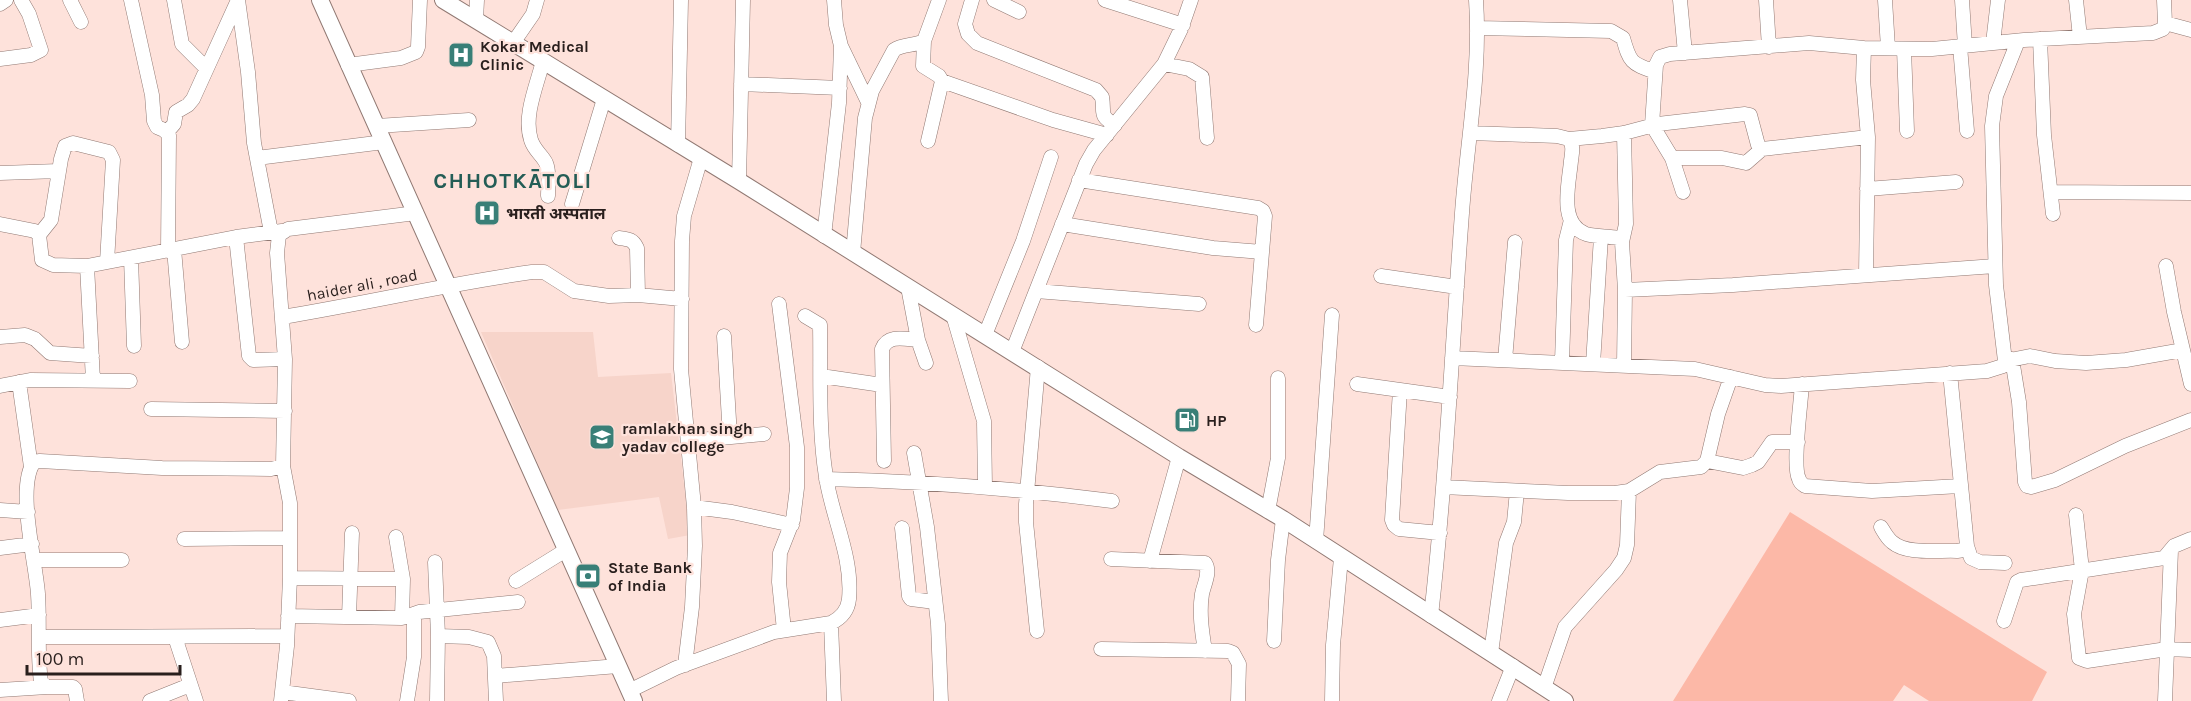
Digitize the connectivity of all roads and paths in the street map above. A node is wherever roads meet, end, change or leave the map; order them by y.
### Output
1 (6, 0) edge
2 (21, 0) edge
3 (70, 0) edge
4 (130, 0) edge
5 (174, 0) edge
6 (320, 0) edge
7 (420, 0) edge
8 (443, 0) edge
9 (477, 0) edge
10 (537, 0) edge
11 (681, 0) edge
12 (743, 0) edge
13 (834, 0) edge
14 (939, 0) edge
15 (972, 0) edge
16 (1105, 0) edge
17 (1191, 0) edge
18 (1476, 0) edge
19 (1680, 0) edge
20 (1766, 0) edge
21 (1885, 0) edge
22 (1962, 0) edge
23 (1998, 0) edge
24 (2076, 0) edge
25 (2163, 0) edge
26 (997, 1) edge
27 (0, 4) edge
28 (1019, 12) dead end
29 (476, 20) junction
30 (81, 22) dead end
31 (2165, 23) junction
32 (1183, 25) junction
33 (1477, 28) junction
34 (2191, 30) edge
35 (2080, 37) junction
36 (2040, 39) junction
37 (924, 41) junction
38 (2018, 41) junction
39 (513, 43) junction
40 (1993, 43) junction
41 (841, 46) junction
42 (1963, 46) junction
43 (1769, 47) junction
44 (1864, 48) junction
45 (1888, 48) junction
46 (1904, 49) junction
47 (1685, 53) junction
48 (0, 59) edge
49 (543, 61) junction
50 (1164, 64) junction
51 (348, 65) junction
52 (206, 68) junction
53 (1656, 72) junction
54 (942, 81) junction
55 (741, 84) junction
56 (840, 88) junction
57 (604, 99) junction
58 (868, 102) junction
59 (469, 120) dead end
60 (1652, 125) junction
61 (376, 126) junction
62 (1111, 130) junction
63 (1906, 131) dead end
64 (1967, 131) dead end
65 (167, 132) junction
66 (1470, 133) junction
67 (1623, 133) junction
68 (1868, 137) junction
69 (1208, 138) dead end
70 (1569, 139) junction
71 (928, 141) dead end
72 (384, 142) junction
73 (678, 144) junction
74 (1762, 150) junction
75 (1051, 157) dead end
76 (257, 158) junction
77 (701, 158) junction
78 (1672, 158) junction
79 (59, 171) junction
80 (0, 173) edge
81 (1079, 180) junction
82 (739, 181) junction
83 (1956, 182) dead end
84 (1867, 189) junction
85 (1683, 192) dead end
86 (2051, 192) junction
87 (2191, 193) edge
88 (548, 196) dead end
89 (572, 204) dead end
90 (416, 213) junction
91 (2053, 214) dead end
92 (1571, 220) junction
93 (0, 224) edge
94 (1062, 224) junction
95 (277, 232) junction
96 (39, 235) junction
97 (824, 236) junction
98 (236, 237) junction
99 (1600, 237) junction
100 (619, 238) dead end
101 (1515, 242) dead end
102 (1623, 242) junction
103 (171, 250) junction
104 (1262, 252) junction
105 (853, 253) junction
106 (131, 258) junction
107 (107, 262) junction
108 (87, 266) junction
109 (1995, 266) junction
110 (2166, 266) dead end
111 (1866, 275) junction
112 (1382, 276) dead end
113 (447, 285) junction
114 (908, 287) junction
115 (1457, 287) junction
116 (1625, 290) junction
117 (1036, 291) junction
118 (638, 295) junction
119 (682, 298) junction
120 (779, 304) dead end
121 (1198, 304) dead end
122 (953, 315) junction
123 (1332, 315) dead end
124 (805, 316) dead end
125 (282, 317) junction
126 (1256, 325) dead end
127 (985, 335) junction
128 (724, 336) dead end
129 (0, 337) edge
130 (918, 340) junction
131 (182, 342) dead end
132 (134, 346) dead end
133 (2183, 350) junction
134 (1012, 352) junction
135 (92, 356) junction
136 (1452, 358) junction
137 (285, 359) junction
138 (1505, 360) junction
139 (2009, 360) junction
140 (1562, 362) junction
141 (926, 363) dead end
142 (1593, 364) junction
143 (1624, 365) junction
144 (1038, 367) junction
145 (1950, 373) junction
146 (821, 376) junction
147 (1731, 377) junction
148 (1278, 378) dead end
149 (93, 380) junction
150 (130, 381) dead end
151 (19, 382) junction
152 (1357, 384) dead end
153 (1802, 384) junction
154 (2191, 384) edge
155 (882, 385) junction
156 (0, 386) edge
157 (1400, 390) junction
158 (1450, 397) junction
159 (151, 410) dead end
160 (285, 411) junction
161 (2191, 420) edge
162 (764, 434) dead end
163 (730, 437) junction
164 (688, 441) junction
165 (1798, 442) junction
166 (914, 453) dead end
167 (1179, 457) junction
168 (884, 461) dead end
169 (1707, 461) junction
170 (31, 466) junction
171 (283, 466) junction
172 (826, 478) junction
173 (919, 481) junction
174 (1960, 486) junction
175 (985, 487) junction
176 (1443, 487) junction
177 (1027, 490) junction
178 (1517, 491) junction
179 (1629, 491) junction
180 (1112, 501) dead end
181 (694, 507) junction
182 (0, 510) edge
183 (28, 512) junction
184 (1276, 515) junction
185 (2076, 515) dead end
186 (792, 525) junction
187 (1881, 526) dead end
188 (902, 528) dead end
189 (352, 533) dead end
190 (1440, 533) junction
191 (396, 537) dead end
192 (290, 538) junction
193 (184, 539) dead end
194 (2191, 539) edge
195 (1316, 541) junction
196 (32, 544) junction
197 (1967, 546) junction
198 (0, 548) edge
199 (566, 550) junction
200 (2171, 550) junction
201 (1341, 558) junction
202 (34, 560) junction
203 (122, 560) dead end
204 (1111, 560) dead end
205 (1150, 561) junction
206 (435, 562) dead end
207 (2005, 563) dead end
208 (2082, 570) junction
209 (290, 578) junction
210 (351, 579) junction
211 (403, 579) junction
212 (516, 581) dead end
213 (518, 602) dead end
214 (935, 602) junction
215 (437, 610) junction
216 (39, 615) junction
217 (288, 616) junction
218 (408, 616) junction
219 (1431, 616) junction
220 (349, 617) junction
221 (0, 620) edge
222 (2004, 621) dead end
223 (831, 623) junction
224 (784, 630) junction
225 (1037, 631) dead end
226 (287, 636) junction
227 (438, 636) junction
228 (39, 638) junction
229 (175, 638) junction
230 (1274, 640) dead end
231 (1101, 649) dead end
232 (2167, 649) junction
233 (2191, 650) edge
234 (1205, 651) junction
235 (1491, 653) junction
236 (685, 665) junction
237 (618, 666) junction
238 (1513, 666) junction
239 (495, 676) junction
240 (190, 685) junction
241 (46, 687) junction
242 (1544, 688) junction
243 (0, 690) edge
244 (281, 696) edge
245 (631, 696) edge
246 (159, 699) edge
247 (77, 701) edge
248 (196, 701) edge
249 (349, 701) edge
250 (407, 701) edge
251 (437, 701) edge
252 (496, 701) edge
253 (834, 701) edge
254 (941, 701) edge
255 (1238, 701) edge
256 (1332, 701) edge
257 (1499, 701) edge
258 (1565, 701) edge
259 (2166, 701) edge

1 - 27 street
2 - 48 street
3 - 30 street
4 - 65 street
5 - 52 street
6 - 51 main road
7 - 51 street
8 - 29 main road
9 - 29 street
10 - 39 street
11 - 73 street
12 - 55 street
13 - 41 street
14 - 37 street
15 - 62 street
16 - 32 street
17 - 32 street
18 - 33 street
19 - 47 street
20 - 43 street
21 - 45 street
22 - 42 street
23 - 40 street
24 - 35 street
25 - 31 street
26 - 28 street
29 - 39 main road
31 - 34 street
31 - 35 street
32 - 50 street
33 - 53 street
33 - 66 street
35 - 36 street
36 - 38 street
36 - 86 street
37 - 54 street
37 - 58 street
38 - 40 street
38 - 109 street
39 - 49 main road
40 - 42 street
41 - 56 street
41 - 58 street
42 - 46 street
42 - 64 street
43 - 44 street
43 - 47 street
44 - 45 street
44 - 68 street
45 - 46 street
46 - 63 street
47 - 53 street
49 - 57 main road
49 - 88 street
50 - 62 street
50 - 69 street
51 - 61 main road
52 - 65 street
52 - 76 street
53 - 60 street
54 - 62 street
54 - 71 street
55 - 56 street
55 - 82 street
56 - 97 street
57 - 73 main road
57 - 89 street
58 - 105 street
59 - 61 street
60 - 67 street
60 - 74 street
60 - 78 street
61 - 72 main road
62 - 81 street
65 - 103 street
66 - 70 street
66 - 115 street
67 - 70 street
67 - 102 street
68 - 74 street
68 - 84 street
70 - 92 street
72 - 76 street
72 - 90 main road
73 - 77 main road
74 - 78 street
75 - 127 street
76 - 95 street
77 - 82 main road
77 - 119 street
78 - 85 street
79 - 80 street
79 - 96 street
79 - 107 street
81 - 94 street
81 - 104 street
82 - 97 main road
83 - 84 street
84 - 111 street
86 - 87 street
86 - 91 street
90 - 95 street
90 - 113 main road
92 - 99 street
92 - 140 street
93 - 96 street
94 - 104 street
94 - 117 street
95 - 98 street
95 - 125 street
96 - 108 street
97 - 105 main road
98 - 103 street
98 - 137 street
99 - 102 street
99 - 142 street
100 - 118 street
101 - 138 street
102 - 116 street
103 - 106 street
103 - 131 street
104 - 126 street
105 - 114 main road
106 - 107 street
106 - 132 street
107 - 108 street
108 - 135 street
109 - 111 street
109 - 139 street
110 - 133 street
111 - 116 street
112 - 115 street
113 - 118 street, haider ali , road
113 - 125 street, haider ali , road
113 - 199 main road
114 - 122 main road
114 - 130 street
115 - 136 street
116 - 143 street
117 - 121 street
117 - 134 street
118 - 119 street, haider ali , road
119 - 164 street
120 - 186 street
122 - 127 main road
122 - 175 street
123 - 195 street
124 - 146 street
125 - 137 street
127 - 134 main road
128 - 163 street
129 - 135 street
130 - 141 street
130 - 155 street
133 - 139 street
133 - 154 street
134 - 144 main road
135 - 149 street
136 - 138 street
136 - 158 street
137 - 160 street
138 - 140 street
139 - 145 street
139 - 161 street
140 - 142 street
142 - 143 street
143 - 147 street
144 - 167 main road
144 - 177 street
145 - 153 street
145 - 174 street
146 - 155 street
146 - 172 street
147 - 153 street
147 - 169 street
148 - 184 street
149 - 150 street
149 - 151 street
151 - 156 street
151 - 170 street
152 - 157 street
153 - 165 street
155 - 168 street
157 - 158 street
157 - 190 street
158 - 176 street
159 - 160 street
160 - 171 street
162 - 163 street
163 - 164 street
164 - 181 street
165 - 169 street
165 - 174 street
166 - 173 street
167 - 184 main road
167 - 205 street
169 - 179 street
170 - 171 street
170 - 183 street
171 - 192 street
172 - 173 street
172 - 223 street
173 - 175 street
173 - 214 street
174 - 197 street
175 - 177 street
176 - 178 street
176 - 190 street
177 - 180 street
177 - 225 street
178 - 179 street
178 - 235 street
179 - 242 street
181 - 186 street
181 - 236 street
182 - 183 street
183 - 196 street
184 - 195 main road
184 - 230 street
185 - 208 street
186 - 224 street
187 - 197 street
188 - 214 street
189 - 210 street
190 - 219 street
191 - 211 street
192 - 193 street
192 - 209 street
194 - 200 street
195 - 201 main road
196 - 198 street
196 - 202 street
197 - 207 street
199 - 212 street
199 - 237 main road
200 - 208 street
200 - 232 street
201 - 219 main road
201 - 256 street
202 - 203 street
202 - 216 street
204 - 205 street
205 - 234 street
206 - 215 street
208 - 222 street
208 - 232 street
209 - 210 street
209 - 217 street
210 - 211 street
210 - 220 street
211 - 218 street
213 - 215 street
214 - 254 street
215 - 218 street
215 - 227 street
216 - 221 street
216 - 228 street
217 - 220 street
217 - 226 street
218 - 220 street
218 - 250 street
219 - 235 main road
223 - 224 street
223 - 253 street
224 - 236 street
226 - 229 street
226 - 244 street
227 - 239 street
227 - 251 street
228 - 229 street
228 - 241 street
229 - 240 street
231 - 234 street
232 - 233 street
232 - 259 street
234 - 255 street
235 - 238 main road
236 - 245 street
237 - 239 street
237 - 245 main road
238 - 242 main road
238 - 257 street
239 - 252 street
240 - 246 street
240 - 248 street
241 - 243 street
241 - 247 street
242 - 258 main road
244 - 249 street

